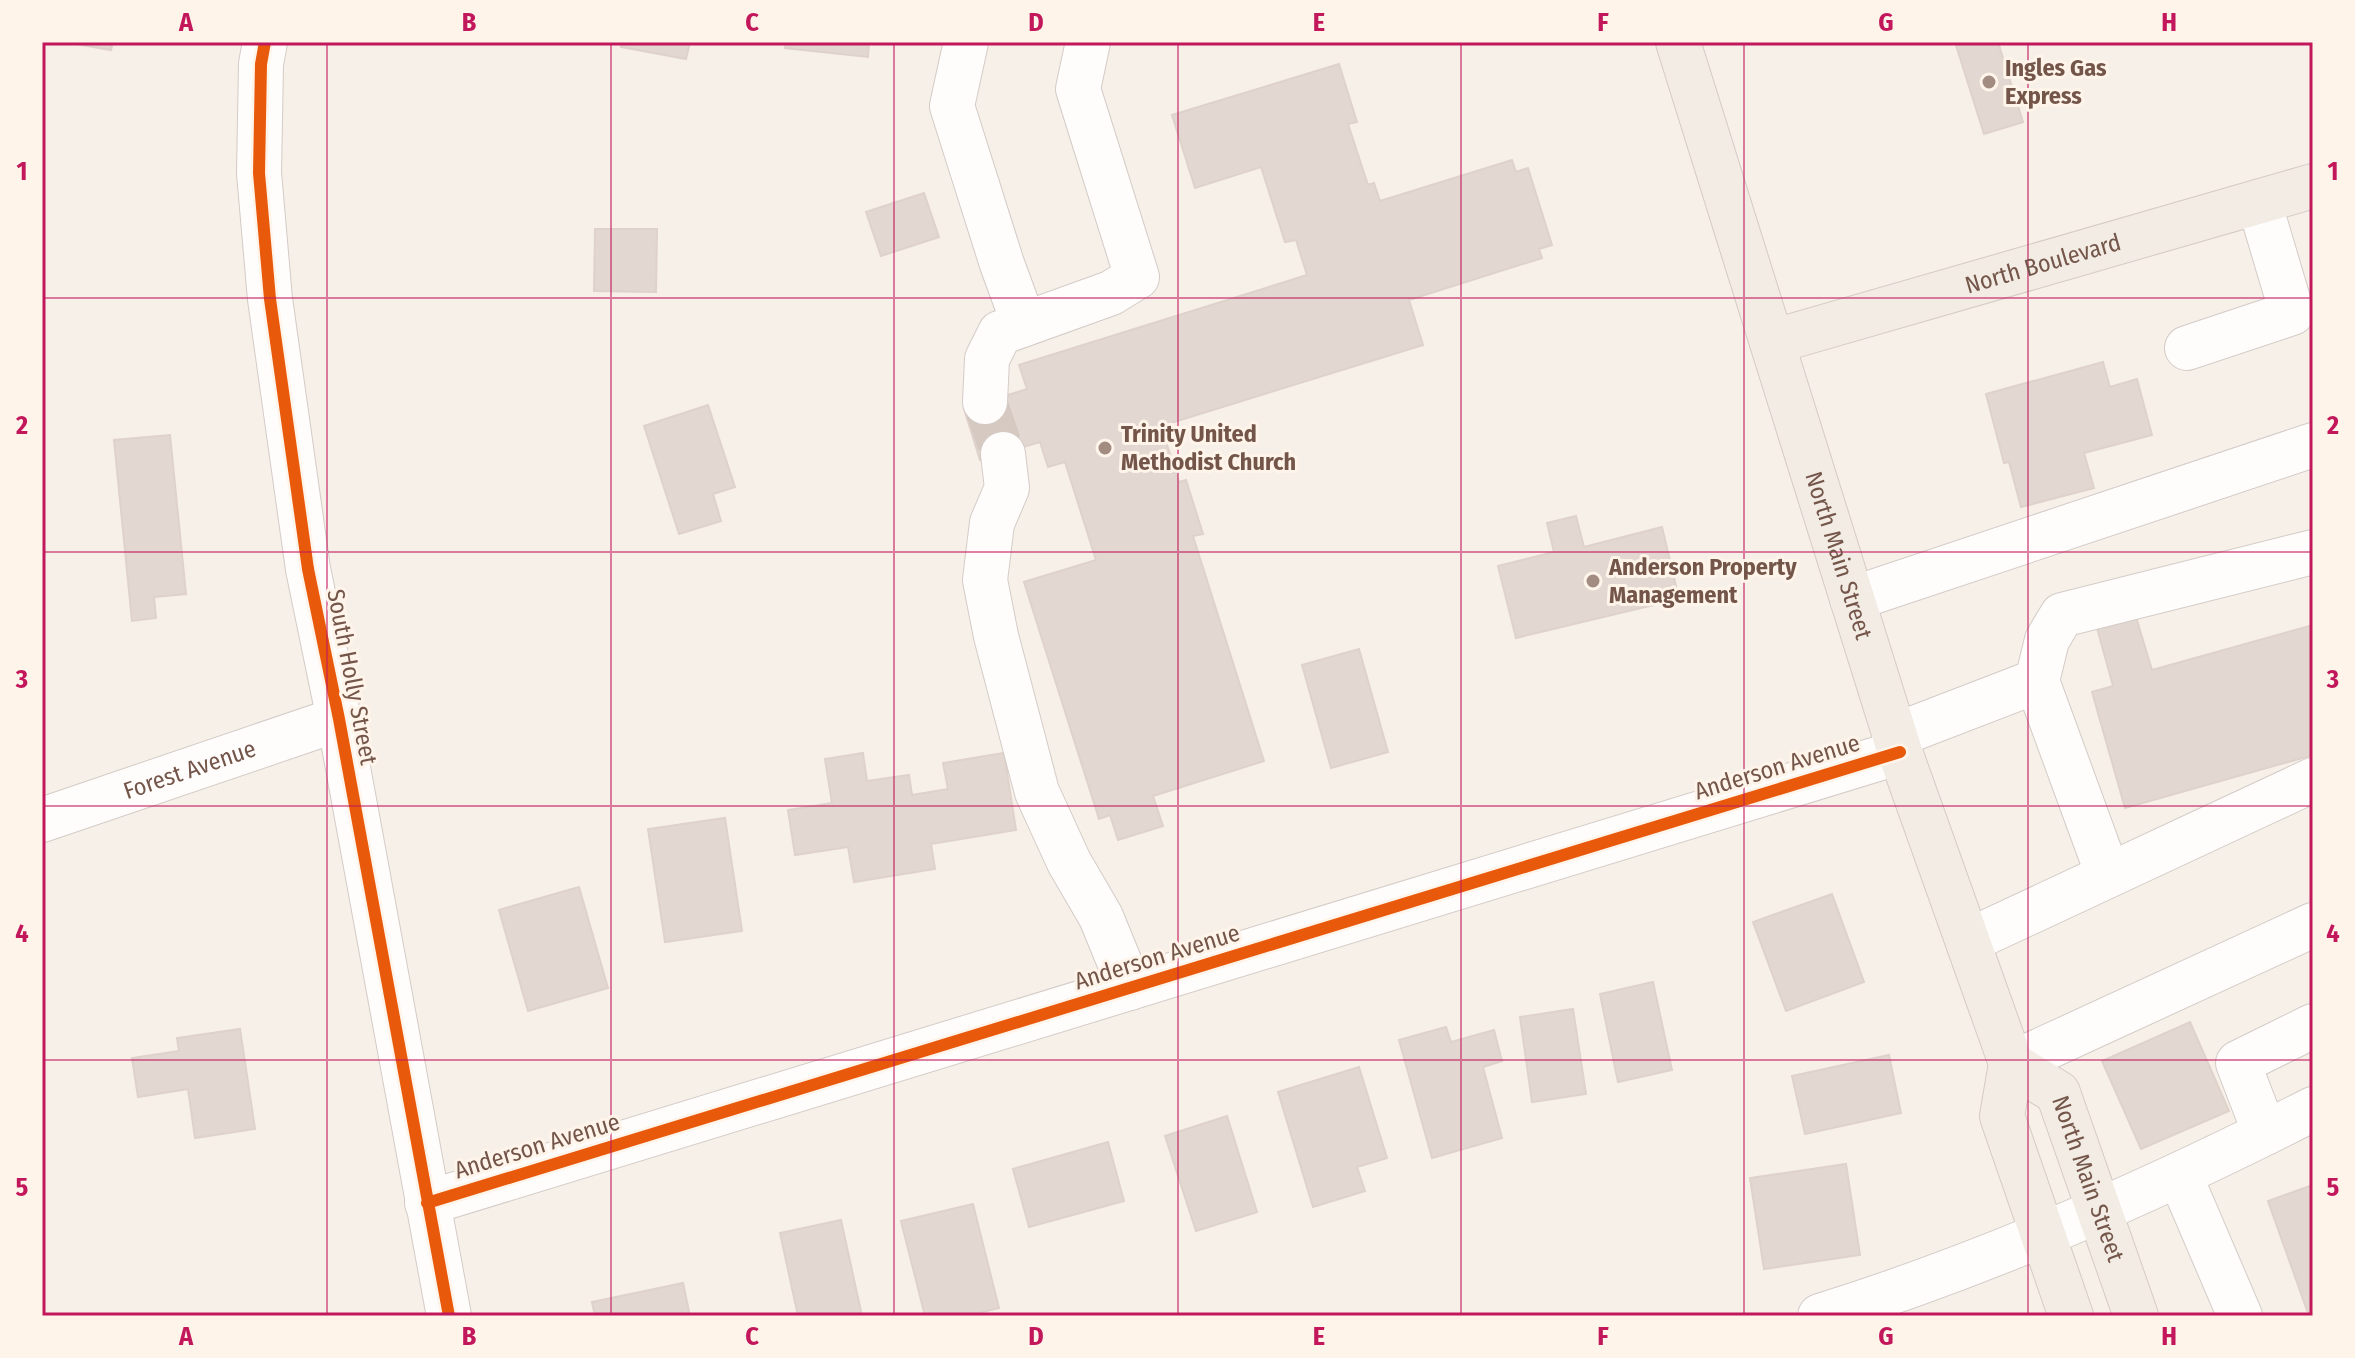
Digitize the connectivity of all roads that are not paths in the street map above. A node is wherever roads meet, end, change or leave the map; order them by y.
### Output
1 (265, 42) edge
2 (966, 42) edge
3 (1088, 42) edge
4 (1678, 42) edge
5 (2313, 186) edge
6 (2259, 202) junction
7 (2302, 319) edge
8 (1024, 324) junction
9 (1772, 342) junction
10 (2187, 348) dead end
11 (985, 402) tunnel mouth
12 (2313, 445) edge
13 (1003, 454) tunnel mouth
14 (2313, 552) edge
15 (1852, 599) junction
16 (2037, 681) junction
17 (339, 719) junction
18 (1897, 744) junction
19 (2313, 780) edge
20 (42, 820) edge
21 (2108, 875) junction
22 (2313, 925) edge
23 (1968, 941) junction
24 (1130, 988) junction
25 (2313, 1026) edge
26 (2011, 1064) junction
27 (2313, 1109) edge
28 (2265, 1133) junction
29 (2180, 1176) junction
30 (427, 1203) junction
31 (2100, 1211) junction
32 (2042, 1233) junction
33 (449, 1316) edge
34 (1820, 1316) edge
35 (2071, 1316) edge
36 (2136, 1316) edge
37 (2240, 1316) edge

1 - 17 street, South Holly Street
2 - 8 street
3 - 8 street
4 - 9 main road, North Main Street
5 - 6 main road, North Boulevard
6 - 7 street
6 - 9 main road, North Boulevard
7 - 10 street
8 - 11 street
9 - 15 main road, North Main Street
12 - 15 street
13 - 24 street
14 - 16 street
15 - 18 main road, North Main Street
16 - 18 street, Anderson Avenue
16 - 21 street
17 - 20 street, Forest Avenue
17 - 30 street, South Holly Street
18 - 23 main road, North Main Street
18 - 24 street, Anderson Avenue
19 - 21 street
21 - 23 street
22 - 26 street
23 - 26 main road, North Main Street
24 - 30 street, Anderson Avenue
25 - 28 street
26 - 31 main road, North Main Street
26 - 32 main road, North Main Street
27 - 28 street
28 - 29 street
29 - 31 street
29 - 37 street
30 - 33 street, South Holly Street
31 - 32 street
31 - 36 main road, North Main Street
32 - 34 street
32 - 35 main road, North Main Street

